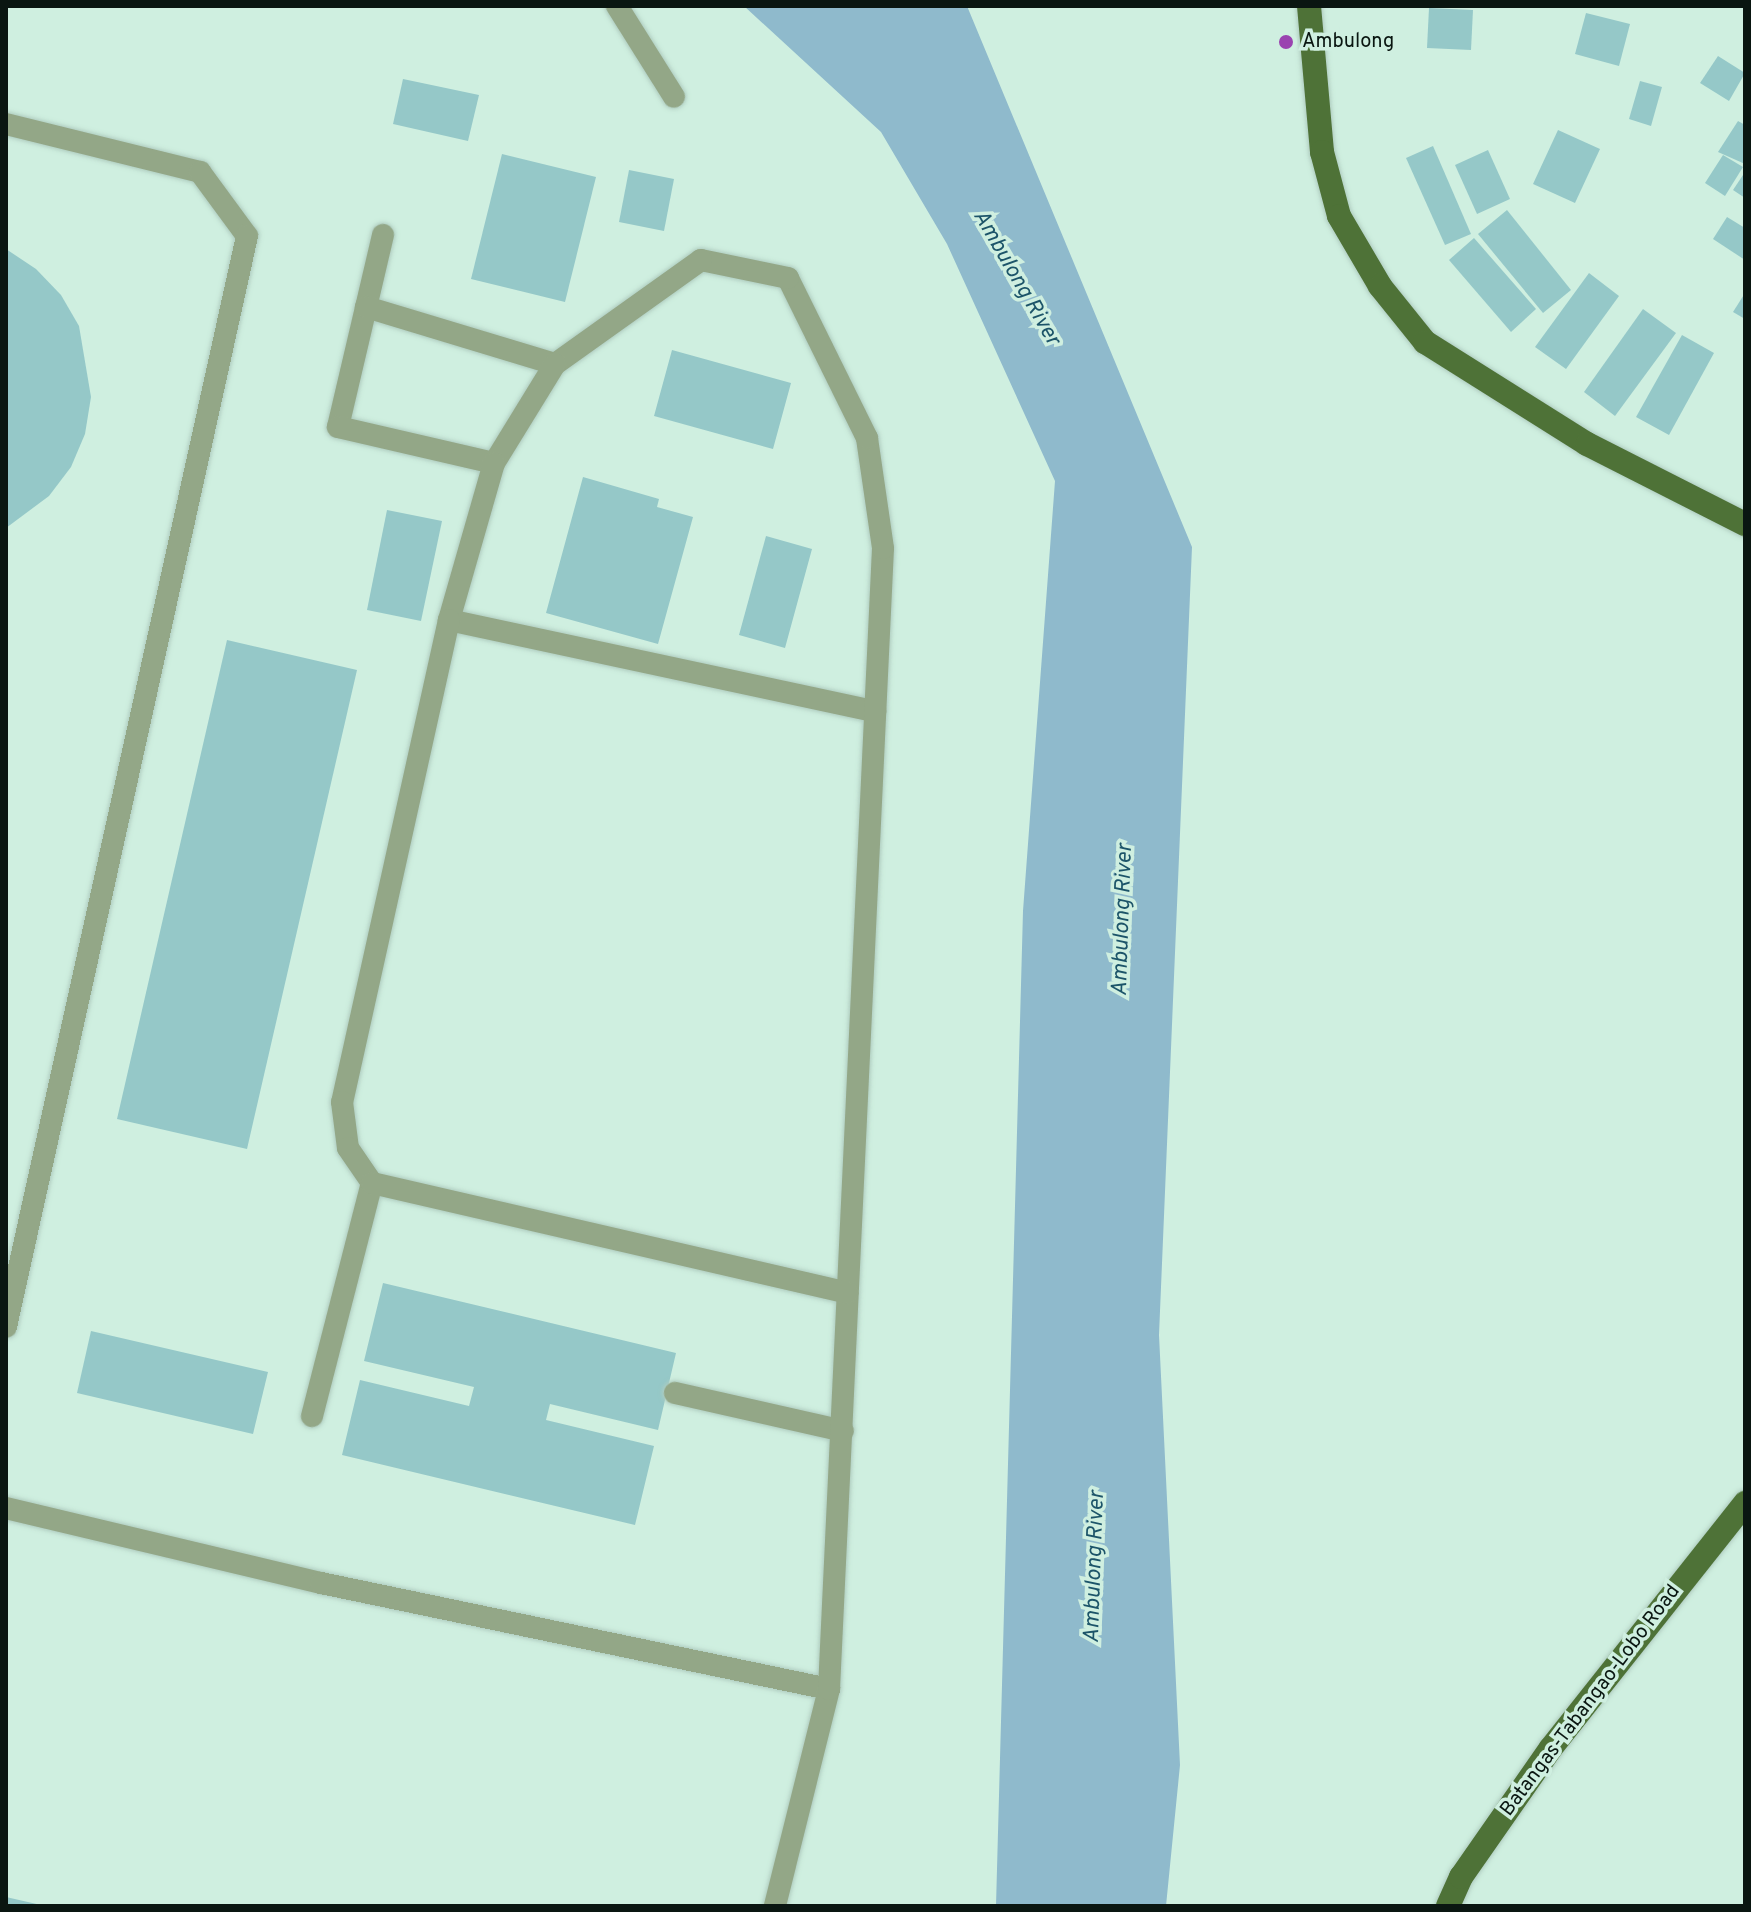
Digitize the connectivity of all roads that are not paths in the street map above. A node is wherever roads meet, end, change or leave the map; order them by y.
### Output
1 (617, 6) edge
2 (1309, 6) edge
3 (674, 97) dead end
4 (6, 124) edge
5 (383, 235) dead end
6 (366, 307) junction
7 (555, 364) junction
8 (494, 463) junction
9 (1745, 524) edge
10 (449, 620) junction
11 (875, 711) junction
12 (372, 1183) junction
13 (847, 1293) junction
14 (6, 1327) edge
15 (675, 1393) dead end
16 (312, 1416) dead end
17 (843, 1431) junction
18 (1745, 1503) edge
19 (6, 1508) edge
20 (829, 1689) junction
21 (775, 1906) edge
22 (1448, 1906) edge

1 - 3 lane
2 - 9 main road
4 - 14 lane
5 - 6 lane
6 - 7 lane
6 - 8 lane
7 - 8 lane
7 - 11 lane
8 - 10 lane
10 - 11 lane
10 - 12 lane
11 - 13 lane
12 - 13 lane
12 - 16 lane
13 - 17 lane
15 - 17 lane
17 - 20 lane
18 - 22 main road, Batangas-Tabangao-Lobo Road
19 - 20 lane
20 - 21 lane

